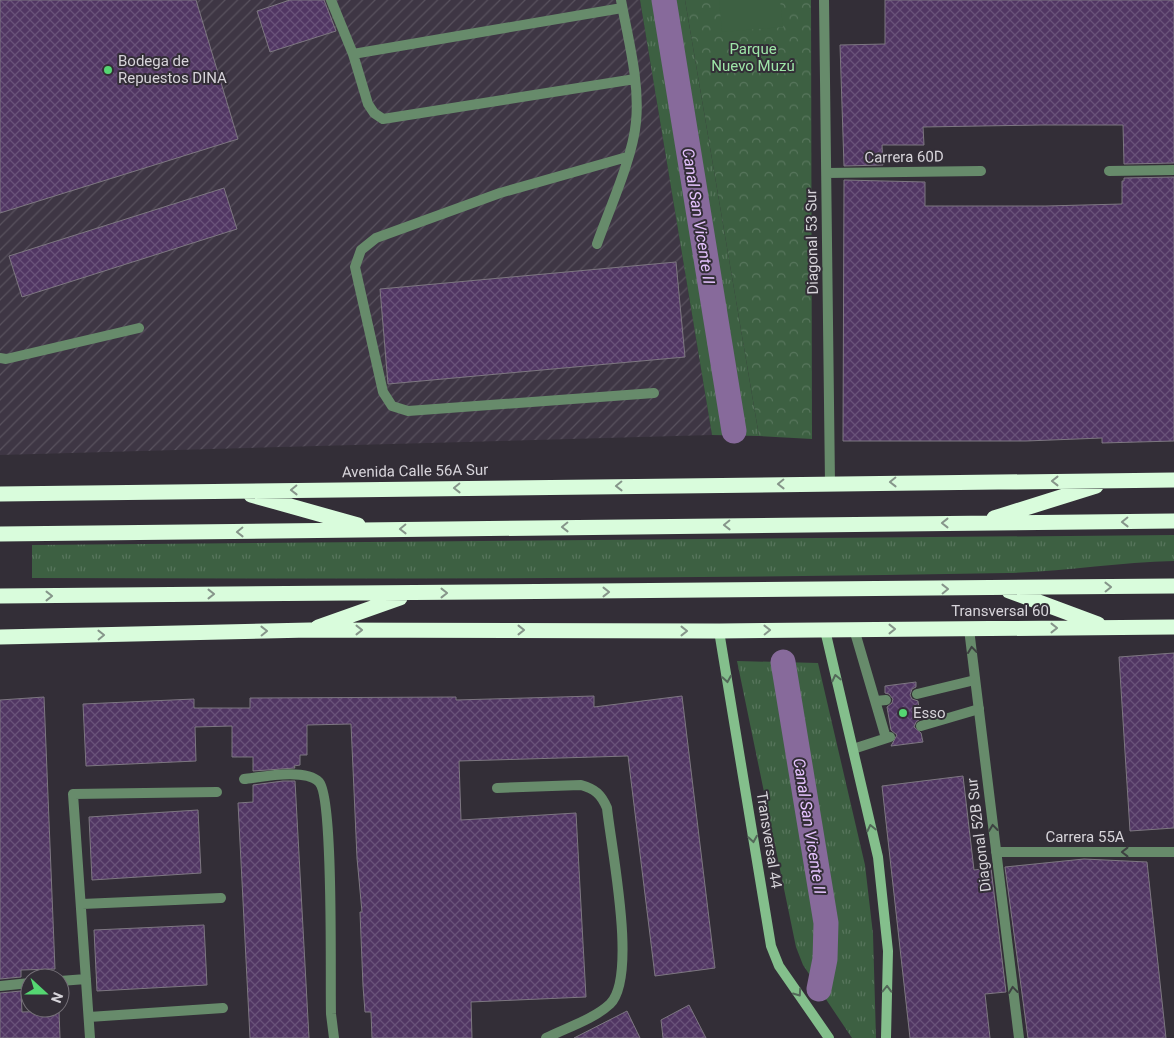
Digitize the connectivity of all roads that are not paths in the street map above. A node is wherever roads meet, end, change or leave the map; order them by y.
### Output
1 (331, 0) edge
2 (824, 0) edge
3 (622, 4) edge
4 (353, 54) junction
5 (635, 79) junction
6 (627, 157) junction
7 (1109, 170) dead end
8 (1174, 170) edge
9 (981, 171) dead end
10 (827, 173) junction
11 (597, 244) dead end
12 (139, 328) dead end
13 (0, 358) edge
14 (654, 393) dead end
15 (1174, 480) edge
16 (1112, 481) junction
17 (830, 483) junction
18 (235, 490) junction
19 (0, 494) edge
20 (1174, 521) edge
21 (978, 523) junction
22 (374, 530) junction
23 (0, 534) edge
24 (1174, 586) edge
25 (1000, 588) junction
26 (417, 593) junction
27 (0, 596) edge
28 (1174, 627) edge
29 (1108, 628) junction
30 (854, 629) junction
31 (969, 629) junction
32 (310, 630) junction
33 (825, 630) junction
34 (718, 631) junction
35 (0, 637) edge
36 (976, 680) junction
37 (917, 694) dead end
38 (979, 709) junction
39 (921, 726) dead end
40 (853, 749) junction
41 (244, 779) dead end
42 (497, 788) dead end
43 (217, 792) dead end
44 (996, 852) junction
45 (1174, 852) edge
46 (1174, 857) edge
47 (221, 898) dead end
48 (82, 904) junction
49 (86, 979) junction
50 (70, 980) edge
51 (20, 984) edge
52 (0, 986) edge
53 (223, 1008) dead end
54 (89, 1017) junction
55 (90, 1038) edge
56 (334, 1038) edge
57 (546, 1038) edge
58 (829, 1038) edge
59 (886, 1038) edge
60 (1019, 1038) edge

1 - 4 street
2 - 10 street, Diagonal 53 Sur
3 - 4 street
3 - 5 street
4 - 5 street
5 - 6 street
6 - 11 street
6 - 14 street
7 - 8 street
9 - 10 street, Carrera 60D
10 - 17 street, Diagonal 53 Sur
12 - 13 street
15 - 16 highway
16 -> 17 highway
16 - 21 highway
17 -> 18 highway, Avenida Calle 56A Sur
18 - 19 highway, Avenida Calle 56A Sur
18 - 22 highway
20 -> 21 highway
21 -> 22 highway
22 -> 23 highway
25 -> 24 highway, Transversal 60
26 -> 25 highway, Transversal 60
25 - 29 highway
27 -> 26 highway
26 - 32 highway
28 - 29 highway, Transversal 60
31 -> 29 highway, Transversal 60
30 -> 31 highway, Transversal 60
30 - 33 highway, Transversal 60
30 - 40 street
36 -> 31 street, Diagonal 52B Sur
32 -> 34 highway
35 -> 32 highway
34 -> 33 highway
40 -> 33 street
34 -> 58 street, Transversal 44
36 - 37 street
36 - 38 street, Diagonal 52B Sur
38 - 39 street
44 -> 38 street, Diagonal 52B Sur
59 -> 40 street
41 - 56 street
42 - 57 street
43 - 48 street
45 -> 44 street, Carrera 55A
60 -> 44 street, Diagonal 52B Sur
45 - 46 street
47 - 48 street
48 - 49 street
49 - 50 street
49 - 54 street
51 - 52 street
53 - 54 street
54 - 55 street

